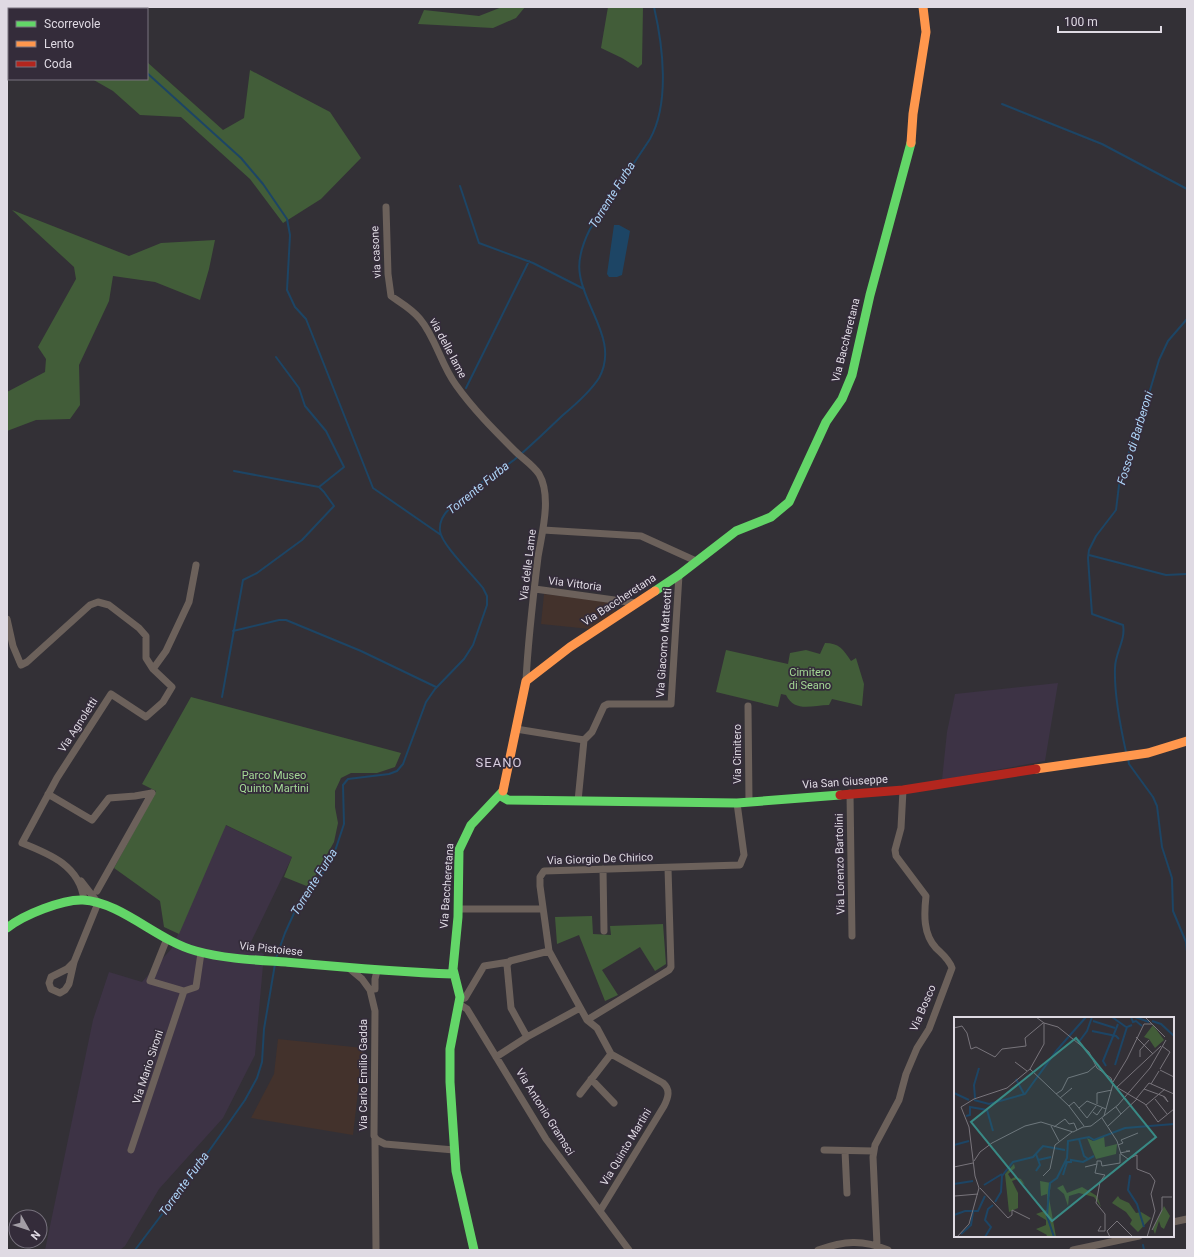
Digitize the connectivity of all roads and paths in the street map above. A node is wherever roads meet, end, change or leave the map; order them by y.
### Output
1 (923, 7) edge
2 (386, 207) dead end
3 (391, 296) joint
4 (524, 459) joint
5 (543, 530) junction
6 (696, 561) junction
7 (196, 565) dead end
8 (679, 576) junction
9 (535, 590) junction
10 (636, 603) junction
11 (7, 619) edge
12 (153, 669) junction
13 (526, 681) junction
14 (748, 706) dead end
15 (516, 728) junction
16 (584, 740) junction
17 (1187, 741) edge
18 (902, 790) junction
19 (850, 793) junction
20 (48, 794) junction
21 (503, 797) junction
22 (578, 801) junction
23 (749, 801) junction
24 (737, 803) junction
25 (668, 868) junction
26 (603, 869) junction
27 (76, 877) junction
28 (97, 891) dead end
29 (84, 900) junction
30 (98, 903) junction
31 (458, 909) junction
32 (543, 909) junction
33 (7, 928) edge
34 (604, 931) dead end
35 (852, 936) dead end
36 (166, 941) junction
37 (549, 951) junction
38 (201, 953) junction
39 (74, 962) dead end
40 (508, 963) junction
41 (350, 969) junction
42 (360, 970) junction
43 (378, 971) junction
44 (454, 974) junction
45 (375, 989) junction
46 (184, 991) junction
47 (459, 1002) junction
48 (580, 1008) junction
49 (375, 1010) junction
50 (587, 1020) junction
51 (527, 1037) junction
52 (612, 1054) junction
53 (496, 1058) junction
54 (591, 1079) junction
55 (580, 1094) dead end
56 (614, 1103) dead end
57 (378, 1141) junction
58 (131, 1150) dead end
59 (454, 1150) junction
60 (824, 1150) dead end
61 (845, 1151) junction
62 (874, 1151) junction
63 (847, 1193) dead end
64 (600, 1211) junction
65 (1187, 1219) edge
66 (1174, 1222) edge
67 (1134, 1237) edge
68 (877, 1245) junction
69 (376, 1250) edge
70 (474, 1250) edge
71 (629, 1250) edge
72 (818, 1250) edge
73 (888, 1250) edge
74 (1073, 1250) edge

1 - 6 street, Via Baccheretana
2 - 3 street, via casone
3 - 4 street, via delle lame
4 - 5 street, Via delle Lame
5 - 6 street
5 - 9 street, Via delle Lame
6 - 8 street, Via Baccheretana
7 - 12 street
8 - 10 street, Via Baccheretana
8 - 16 street, Via Giacomo Matteotti
9 - 10 street, Via Vittoria
9 - 13 street, Via delle Lame
10 - 13 street, Via Baccheretana
11 - 12 street
12 - 20 street, Via Agnoletti
13 - 15 street
14 - 23 street, Via Cimitero
15 - 16 street
15 - 21 street
16 - 22 street
17 - 18 street, Via San Giuseppe
18 - 19 street, Via San Giuseppe
18 - 62 street, Via Bosco
19 - 23 street, Via San Giuseppe
19 - 35 street, Via Lorenzo Bartolini
20 - 27 street, Via Agnoletti
20 - 28 street
21 - 22 street, Via San Giuseppe
21 - 31 street, Via Baccheretana
22 - 24 street, Via San Giuseppe
23 - 24 street, Via San Giuseppe
24 - 25 street, Via Giorgio De Chirico
25 - 26 street, Via Giorgio De Chirico
25 - 50 street
26 - 32 street, Via Giorgio De Chirico
26 - 34 street
27 - 29 street, Via Agnoletti
27 - 30 street, Via Agnoletti
29 - 30 street, Via Pistoiese
29 - 33 street, Via Pistoiese
30 - 36 street, Via Pistoiese
30 - 39 street
31 - 32 street
31 - 44 street, Via Baccheretana
32 - 37 street, Via Giorgio De Chirico
36 - 38 street, Via Pistoiese
36 - 46 street
37 - 40 street
37 - 48 street, Via Giorgio De Chirico
38 - 41 street, Via Pistoiese
38 - 46 street
40 - 47 street
40 - 51 street
41 - 42 street, Via Pistoiese
41 - 49 street, Via Carlo Emilio Gadda
42 - 43 street, Via Pistoiese
42 - 45 street
43 - 44 street, Via Pistoiese
43 - 45 street, Via Carlo Emilio Gadda
44 - 47 street, Via Baccheretana
45 - 49 street, Via Carlo Emilio Gadda
46 - 58 street, Via Mario Sironi
47 - 53 street, Via Antonio Gramsci
47 - 59 street, Via Baccheretana
48 - 50 street, Via Giorgio De Chirico
48 - 51 street
49 - 57 street, Via Carlo Emilio Gadda
50 - 52 street, Via Giorgio De Chirico
51 - 53 street
52 - 54 street
52 - 64 street, Via Quinto Martini
53 - 64 street, Via Antonio Gramsci
54 - 55 street
54 - 56 street
57 - 59 street
57 - 69 street, Via Carlo Emilio Gadda
59 - 70 street, Via Baccheretana
60 - 61 street
61 - 62 street
61 - 63 street
62 - 68 street, Via Bosco
64 - 71 street, Via Antonio Gramsci
65 - 66 street
67 - 74 street
68 - 72 street
68 - 73 street

